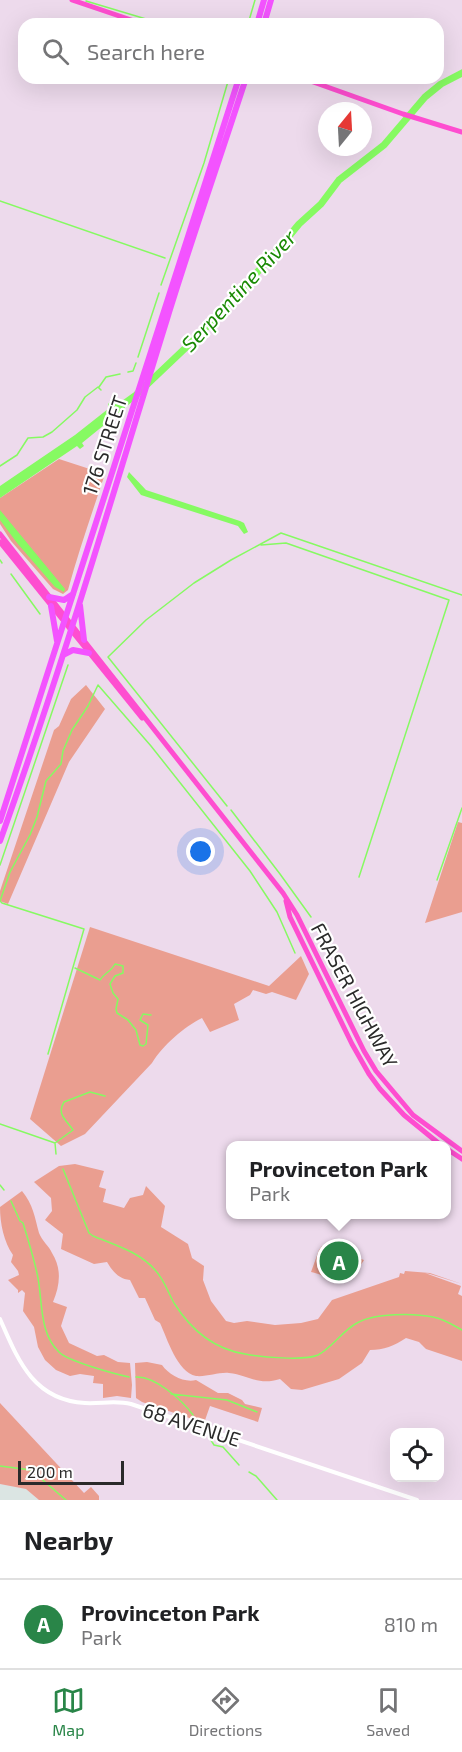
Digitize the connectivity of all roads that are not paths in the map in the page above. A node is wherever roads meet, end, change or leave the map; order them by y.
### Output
1 (72, 0) edge
2 (264, 0) edge
3 (271, 0) edge
4 (125, 18) edge
5 (258, 18) edge
6 (266, 18) edge
7 (242, 84) edge
8 (242, 84) edge
9 (319, 84) edge
10 (462, 132) edge
11 (0, 534) edge
12 (0, 542) edge
13 (74, 593) junction
14 (49, 597) junction
15 (80, 600) junction
16 (51, 606) junction
17 (65, 620) junction
18 (71, 628) junction
19 (84, 640) junction
20 (57, 644) junction
21 (89, 653) junction
22 (63, 655) junction
23 (129, 701) junction
24 (0, 822) edge
25 (0, 840) edge
26 (283, 893) junction
27 (436, 1141) edge
28 (448, 1141) edge
29 (0, 1319) edge
30 (417, 1500) edge

1 - 4 main road
2 - 5 highway
3 - 6 highway
7 - 15 highway, 176 STREET
8 - 13 highway, 176 STREET
9 - 10 main road
11 - 14 main road, FRASER HIGHWAY
12 - 16 main road, FRASER HIGHWAY
13 - 14 highway
13 - 17 highway, 176 STREET
14 - 17 main road, FRASER HIGHWAY
15 - 18 highway, 176 STREET
15 - 19 highway
16 - 17 main road, FRASER HIGHWAY
16 - 20 highway
17 - 18 main road, FRASER HIGHWAY
17 - 20 highway, 176 STREET
18 - 19 main road, FRASER HIGHWAY
18 - 21 main road, FRASER HIGHWAY
18 - 22 highway, 176 STREET
18 - 23 main road
19 - 23 main road, FRASER HIGHWAY
20 - 24 highway, 176 STREET
21 - 22 highway
21 - 23 main road, FRASER HIGHWAY
22 - 25 highway, 176 STREET
23 - 26 main road, FRASER HIGHWAY
26 - 27 main road, FRASER HIGHWAY
26 - 28 main road, FRASER HIGHWAY
29 - 30 street, 68 AVENUE

